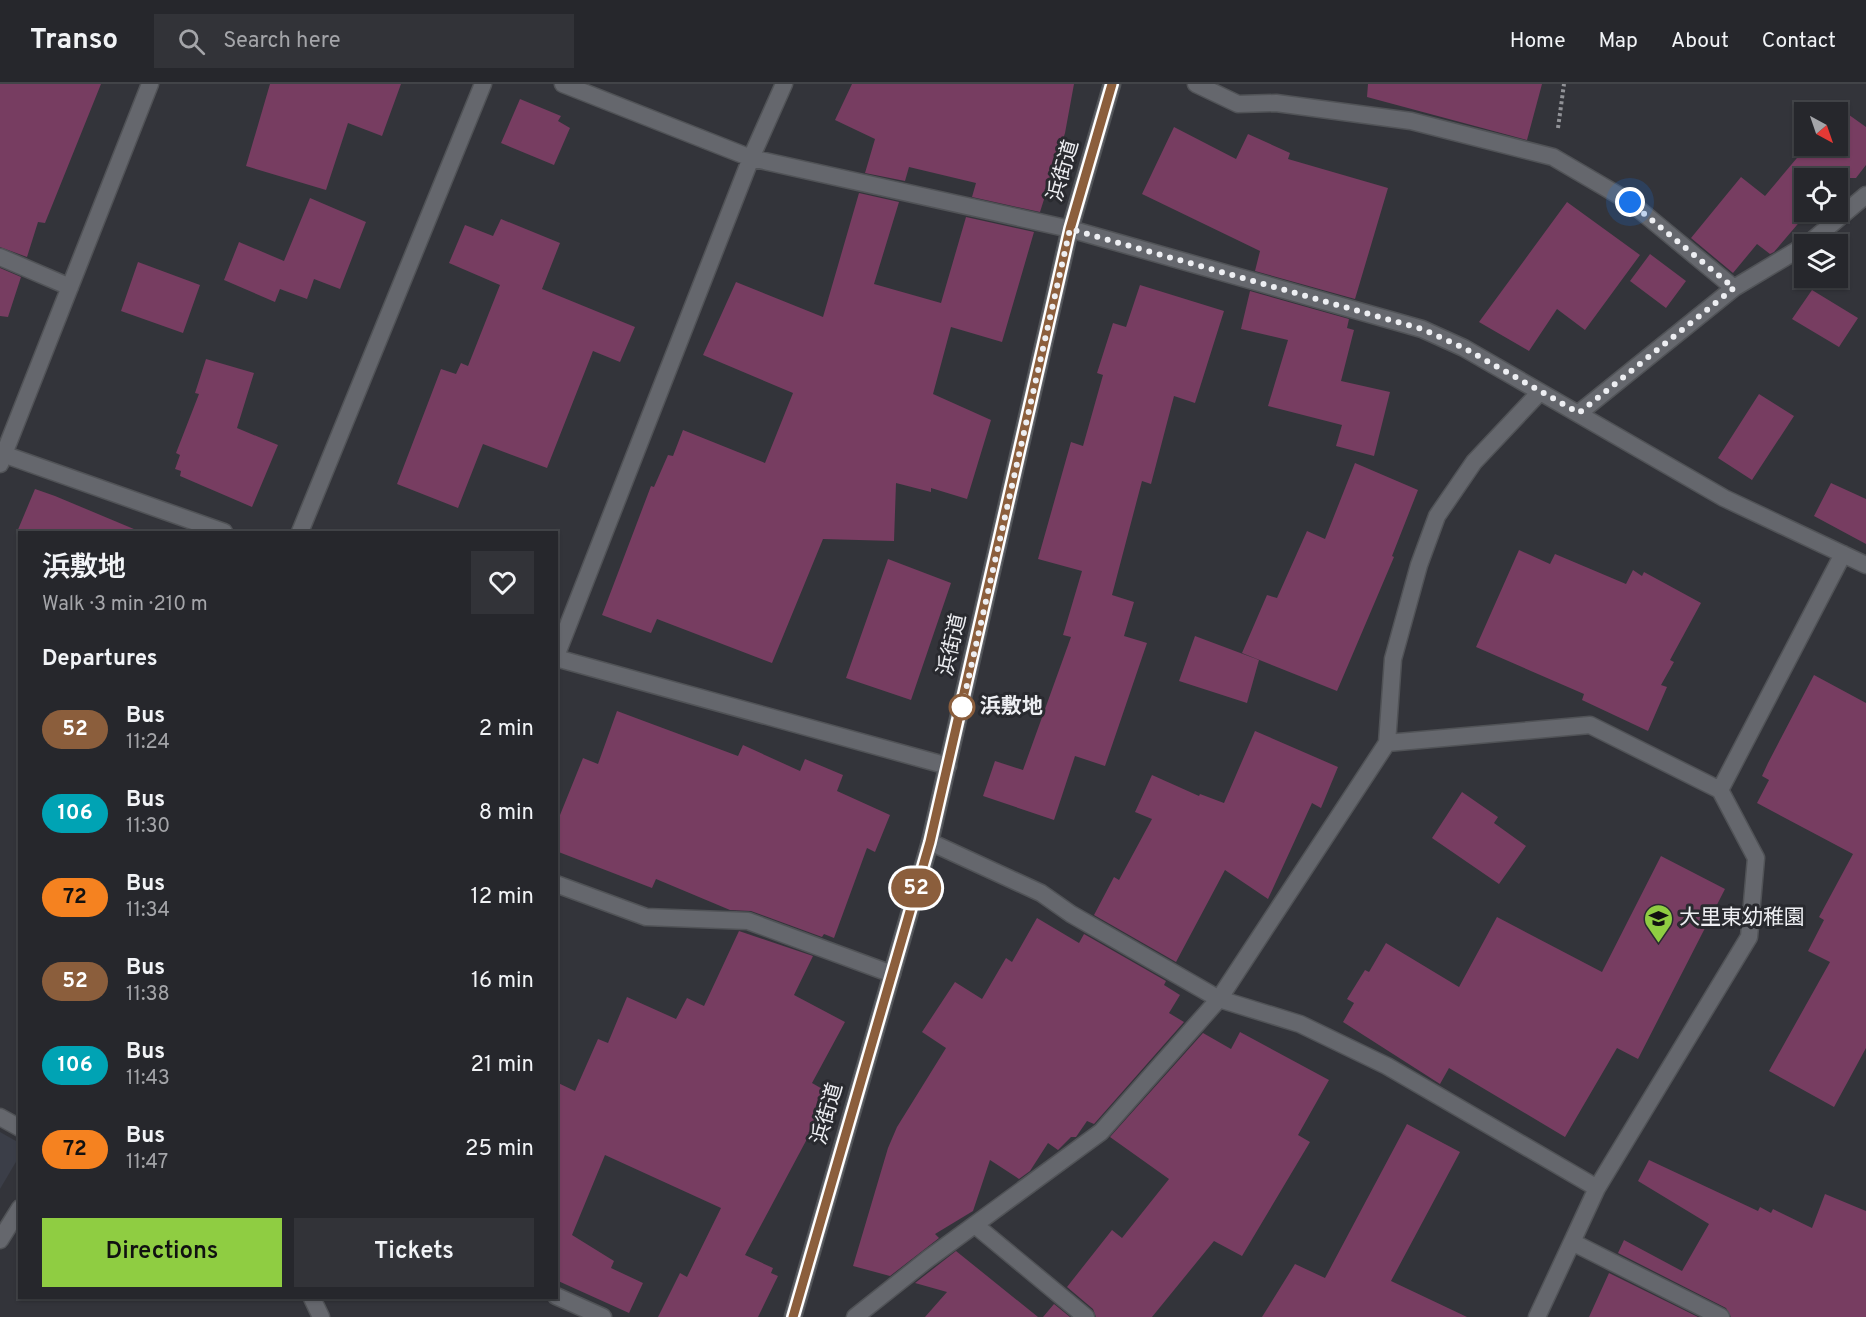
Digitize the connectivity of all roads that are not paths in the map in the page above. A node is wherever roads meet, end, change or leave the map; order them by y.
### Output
1 (150, 84) edge
2 (483, 84) edge
3 (563, 84) edge
4 (784, 84) edge
5 (1112, 84) edge
6 (1196, 84) edge
7 (751, 158) junction
8 (1866, 195) edge
9 (1070, 229) junction
10 (1819, 234) edge
11 (1794, 252) edge
12 (0, 257) edge
13 (70, 287) junction
14 (1734, 288) junction
15 (1539, 393) junction
16 (1579, 413) junction
17 (1, 457) edge
18 (221, 531) edge
19 (300, 531) edge
20 (1843, 554) junction
21 (1866, 565) edge
22 (558, 652) edge
23 (558, 658) edge
24 (1387, 743) junction
25 (948, 766) junction
26 (1720, 790) junction
27 (930, 842) junction
28 (558, 885) edge
29 (892, 974) junction
30 (1219, 999) junction
31 (0, 1117) edge
32 (18, 1127) edge
33 (1597, 1188) junction
34 (18, 1211) edge
35 (975, 1225) junction
36 (0, 1240) edge
37 (1572, 1242) junction
38 (558, 1297) edge
39 (312, 1299) edge
40 (321, 1317) edge
41 (603, 1317) edge
42 (793, 1317) edge
43 (855, 1317) edge
44 (1086, 1317) edge
45 (1537, 1317) edge
46 (1722, 1317) edge

1 - 13 street
2 - 19 street
3 - 7 street
4 - 7 street
5 - 9 street, 浜街道
6 - 14 street
7 - 9 street
7 - 22 street
8 - 10 street
9 - 15 street
9 - 25 street, 浜街道
11 - 14 street
12 - 13 street
13 - 17 street
14 - 16 street
15 - 16 street
15 - 24 street
16 - 20 street
17 - 18 street
20 - 21 street
20 - 26 street
23 - 25 street
24 - 26 street
24 - 30 street
25 - 27 street, 浜街道
26 - 33 street
27 - 29 street, 浜街道
27 - 30 street
28 - 29 street
29 - 42 street, 浜街道
30 - 33 street
30 - 35 street
31 - 32 street
33 - 37 street
34 - 36 street
35 - 43 street
35 - 44 street
37 - 45 street
37 - 46 street
38 - 41 street
39 - 40 street

